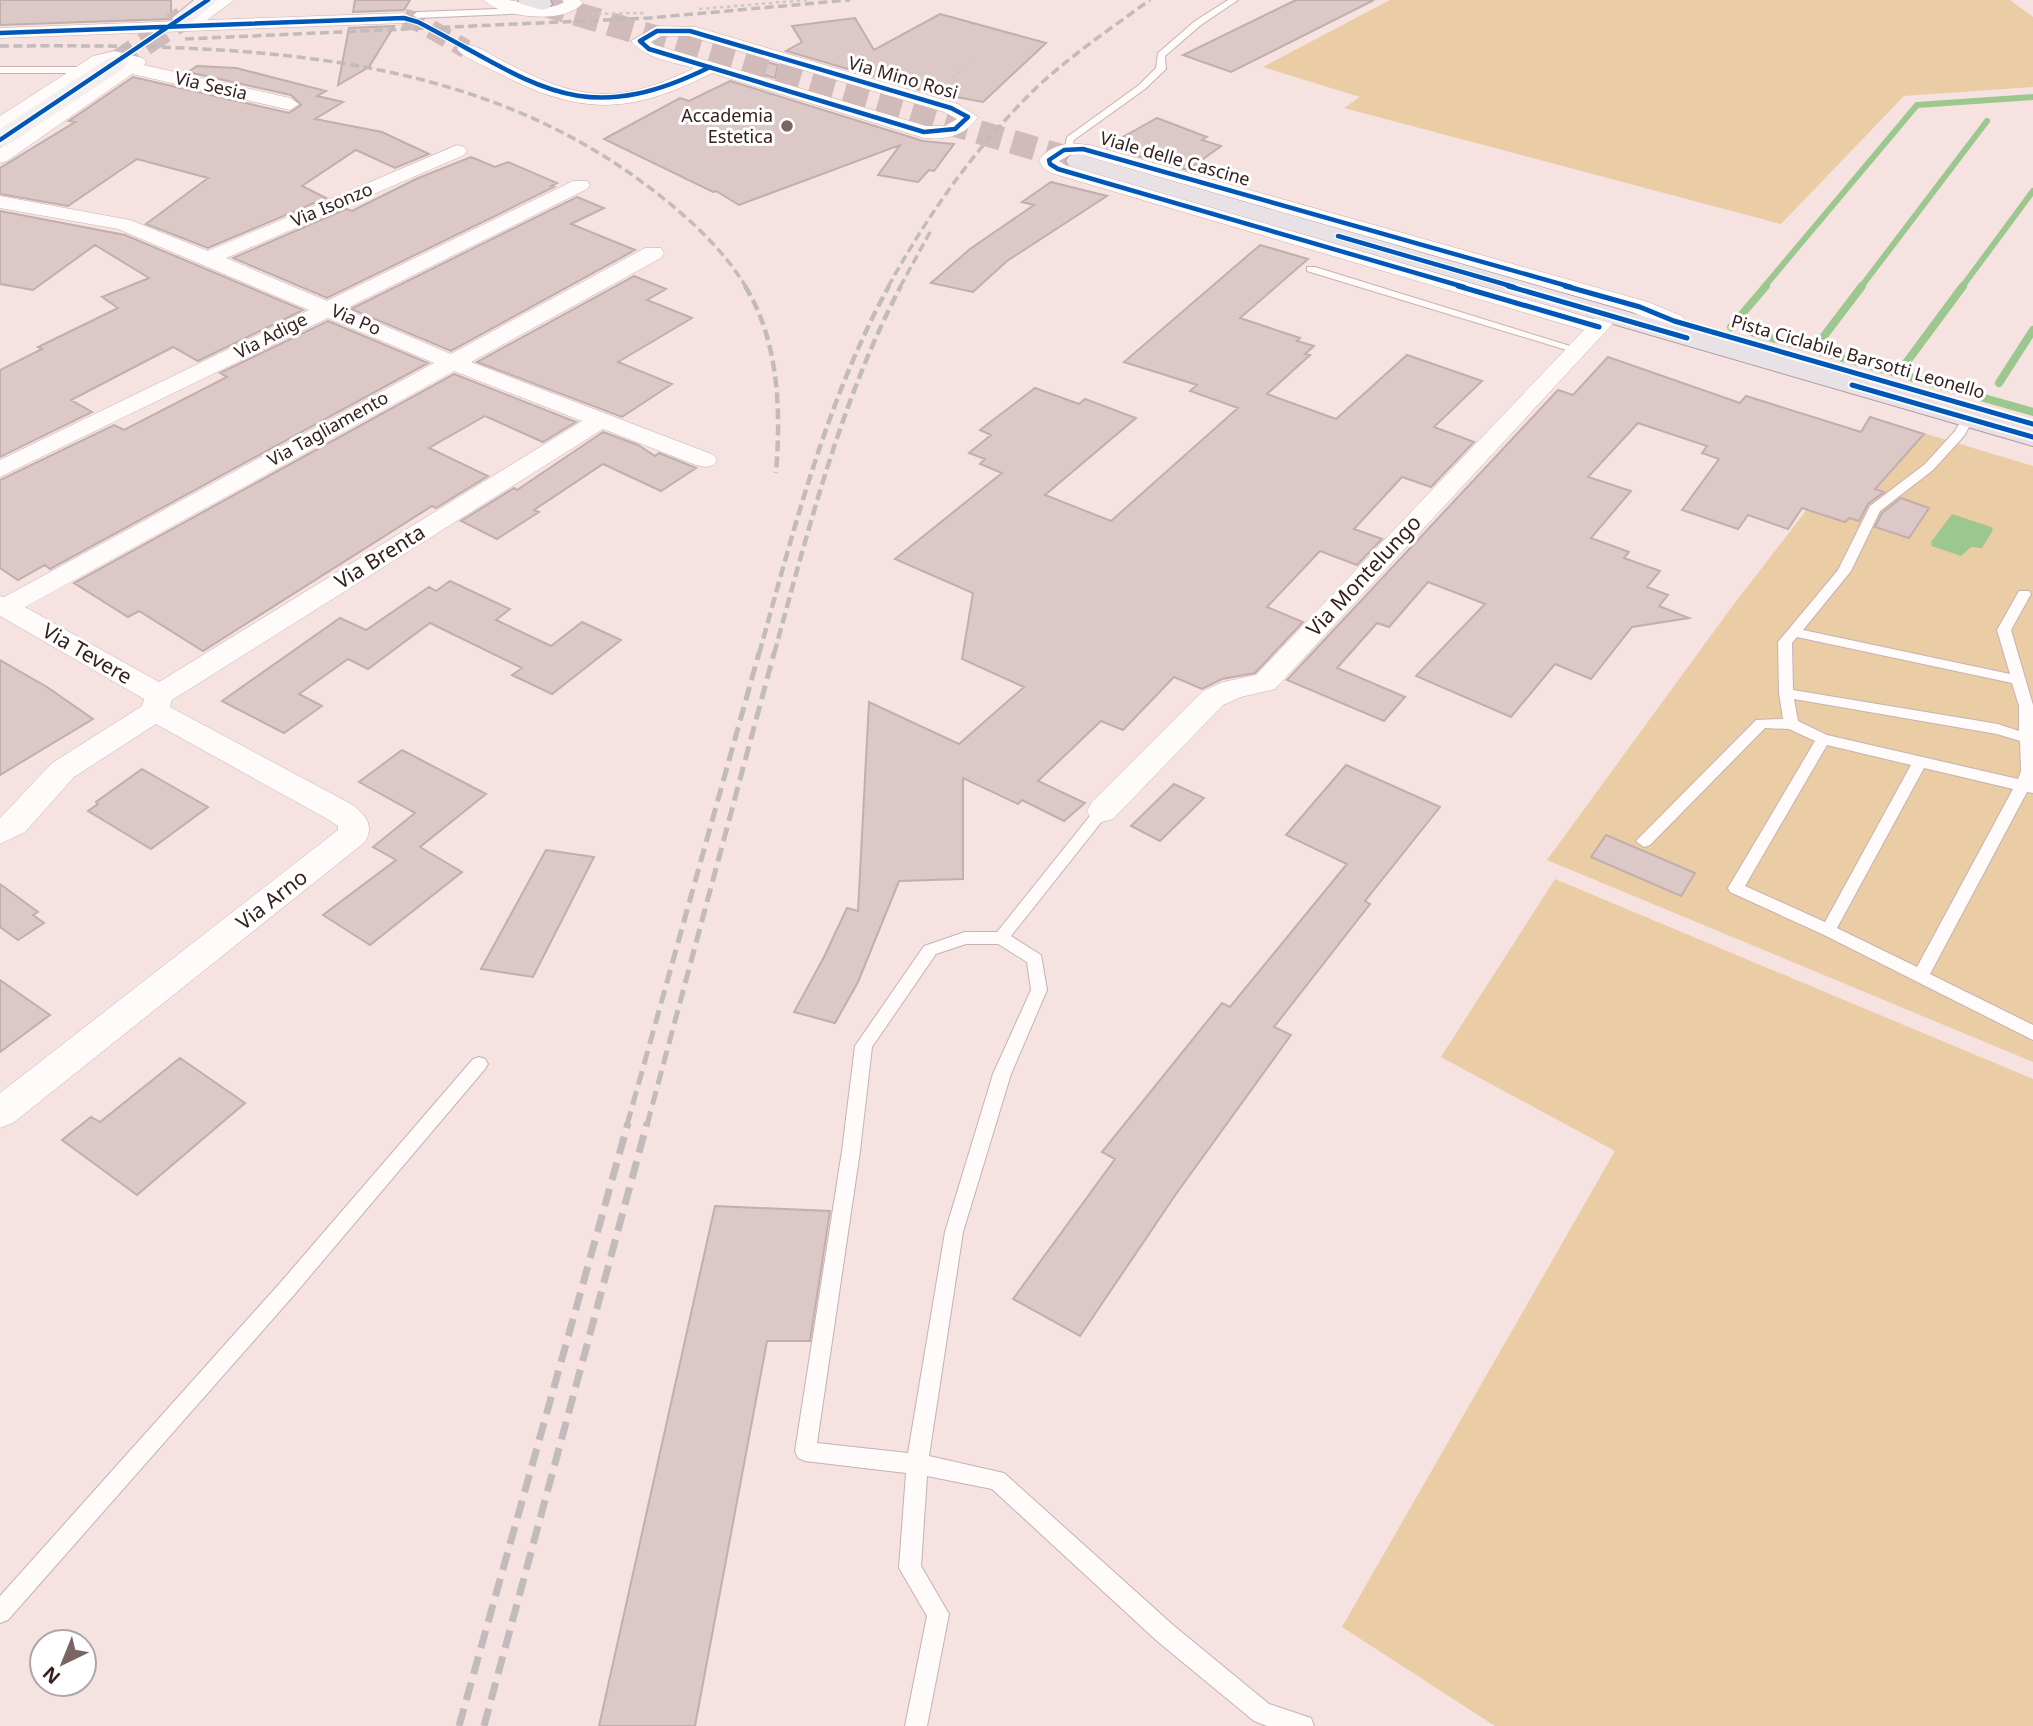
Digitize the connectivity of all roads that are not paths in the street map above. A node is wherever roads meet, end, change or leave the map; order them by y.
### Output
1 (208, 0) edge
2 (225, 0) edge
3 (493, 0) edge
4 (571, 0) edge
5 (1234, 0) edge
6 (534, 5) edge
7 (187, 15) edge
8 (411, 17) joint
9 (155, 27) junction
10 (0, 33) edge
11 (466, 49) tunnel mouth
12 (123, 66) junction
13 (710, 67) junction
14 (0, 70) edge
15 (81, 70) junction
16 (290, 104) dead end
17 (0, 124) edge
18 (0, 140) edge
19 (457, 151) dead end
20 (1072, 155) junction
21 (0, 157) edge
22 (580, 185) dead end
23 (0, 202) edge
24 (653, 253) dead end
25 (207, 259) junction
26 (1311, 269) dead end
27 (326, 308) junction
28 (1604, 321) junction
29 (1668, 332) junction
30 (1577, 350) junction
31 (451, 362) junction
32 (1968, 418) junction
33 (601, 420) junction
34 (2033, 437) edge
35 (705, 460) dead end
36 (0, 470) edge
37 (2024, 593) dead end
38 (3, 606) edge
39 (1794, 632) junction
40 (2018, 680) junction
41 (1786, 693) junction
42 (157, 703) junction
43 (1791, 724) junction
44 (2029, 739) edge
45 (1823, 740) junction
46 (1920, 761) junction
47 (2028, 787) edge
48 (1102, 811) joint
49 (0, 833) edge
50 (1644, 841) dead end
51 (1828, 930) junction
52 (1001, 938) junction
53 (1920, 976) junction
54 (2031, 1028) edge
55 (479, 1064) dead end
56 (0, 1113) edge
57 (917, 1465) junction
58 (0, 1612) edge
59 (916, 1726) edge
60 (1303, 1726) edge

1 - 7 main road
2 - 7 street
3 - 6 street
4 - 6 street
5 - 20 lane
6 - 8 lane
7 - 8 street
7 - 9 street
7 - 9 street
9 - 10 street
11 - 13 street
12 - 15 street, Via Sesia
12 - 16 street, Via Sesia
12 - 18 main road
12 - 21 street
13 - 13 street, Via Mino Rosi
14 - 15 lane
15 - 17 street
19 - 25 street, Via Isonzo
20 - 28 main road, Viale delle Cascine
20 - 29 street, Viale delle Cascine
22 - 27 street, Via Adige
23 - 25 street, Via Po
24 - 31 street, Via Tagliamento
25 - 27 street, Via Po
26 - 30 lane
27 - 31 street, Via Po
27 - 36 street, Via Adige
28 - 29 main road, Viale delle Cascine
28 - 30 street, Via Montelungo
29 - 32 main road, Viale delle Cascine
30 - 48 street, Via Montelungo
31 - 33 street, Via Po
31 - 38 street, Via Tagliamento
32 - 34 main road, Viale delle Cascine
32 - 39 lane
33 - 35 street, Via Po
33 - 42 street, Via Brenta
37 - 40 lane
38 - 42 street, Via Tevere
39 - 40 lane
39 - 41 lane
40 - 44 lane
41 - 43 lane
41 - 44 lane
42 - 49 street, Via Brenta
42 - 56 street, Via Arno
43 - 45 lane
43 - 50 lane
44 - 47 lane
45 - 46 lane
45 - 51 lane
46 - 47 lane
46 - 51 lane
47 - 53 lane
48 - 52 lane
51 - 53 lane
52 - 57 lane
52 - 57 lane
53 - 54 lane
55 - 58 lane
57 - 59 lane
57 - 60 lane

